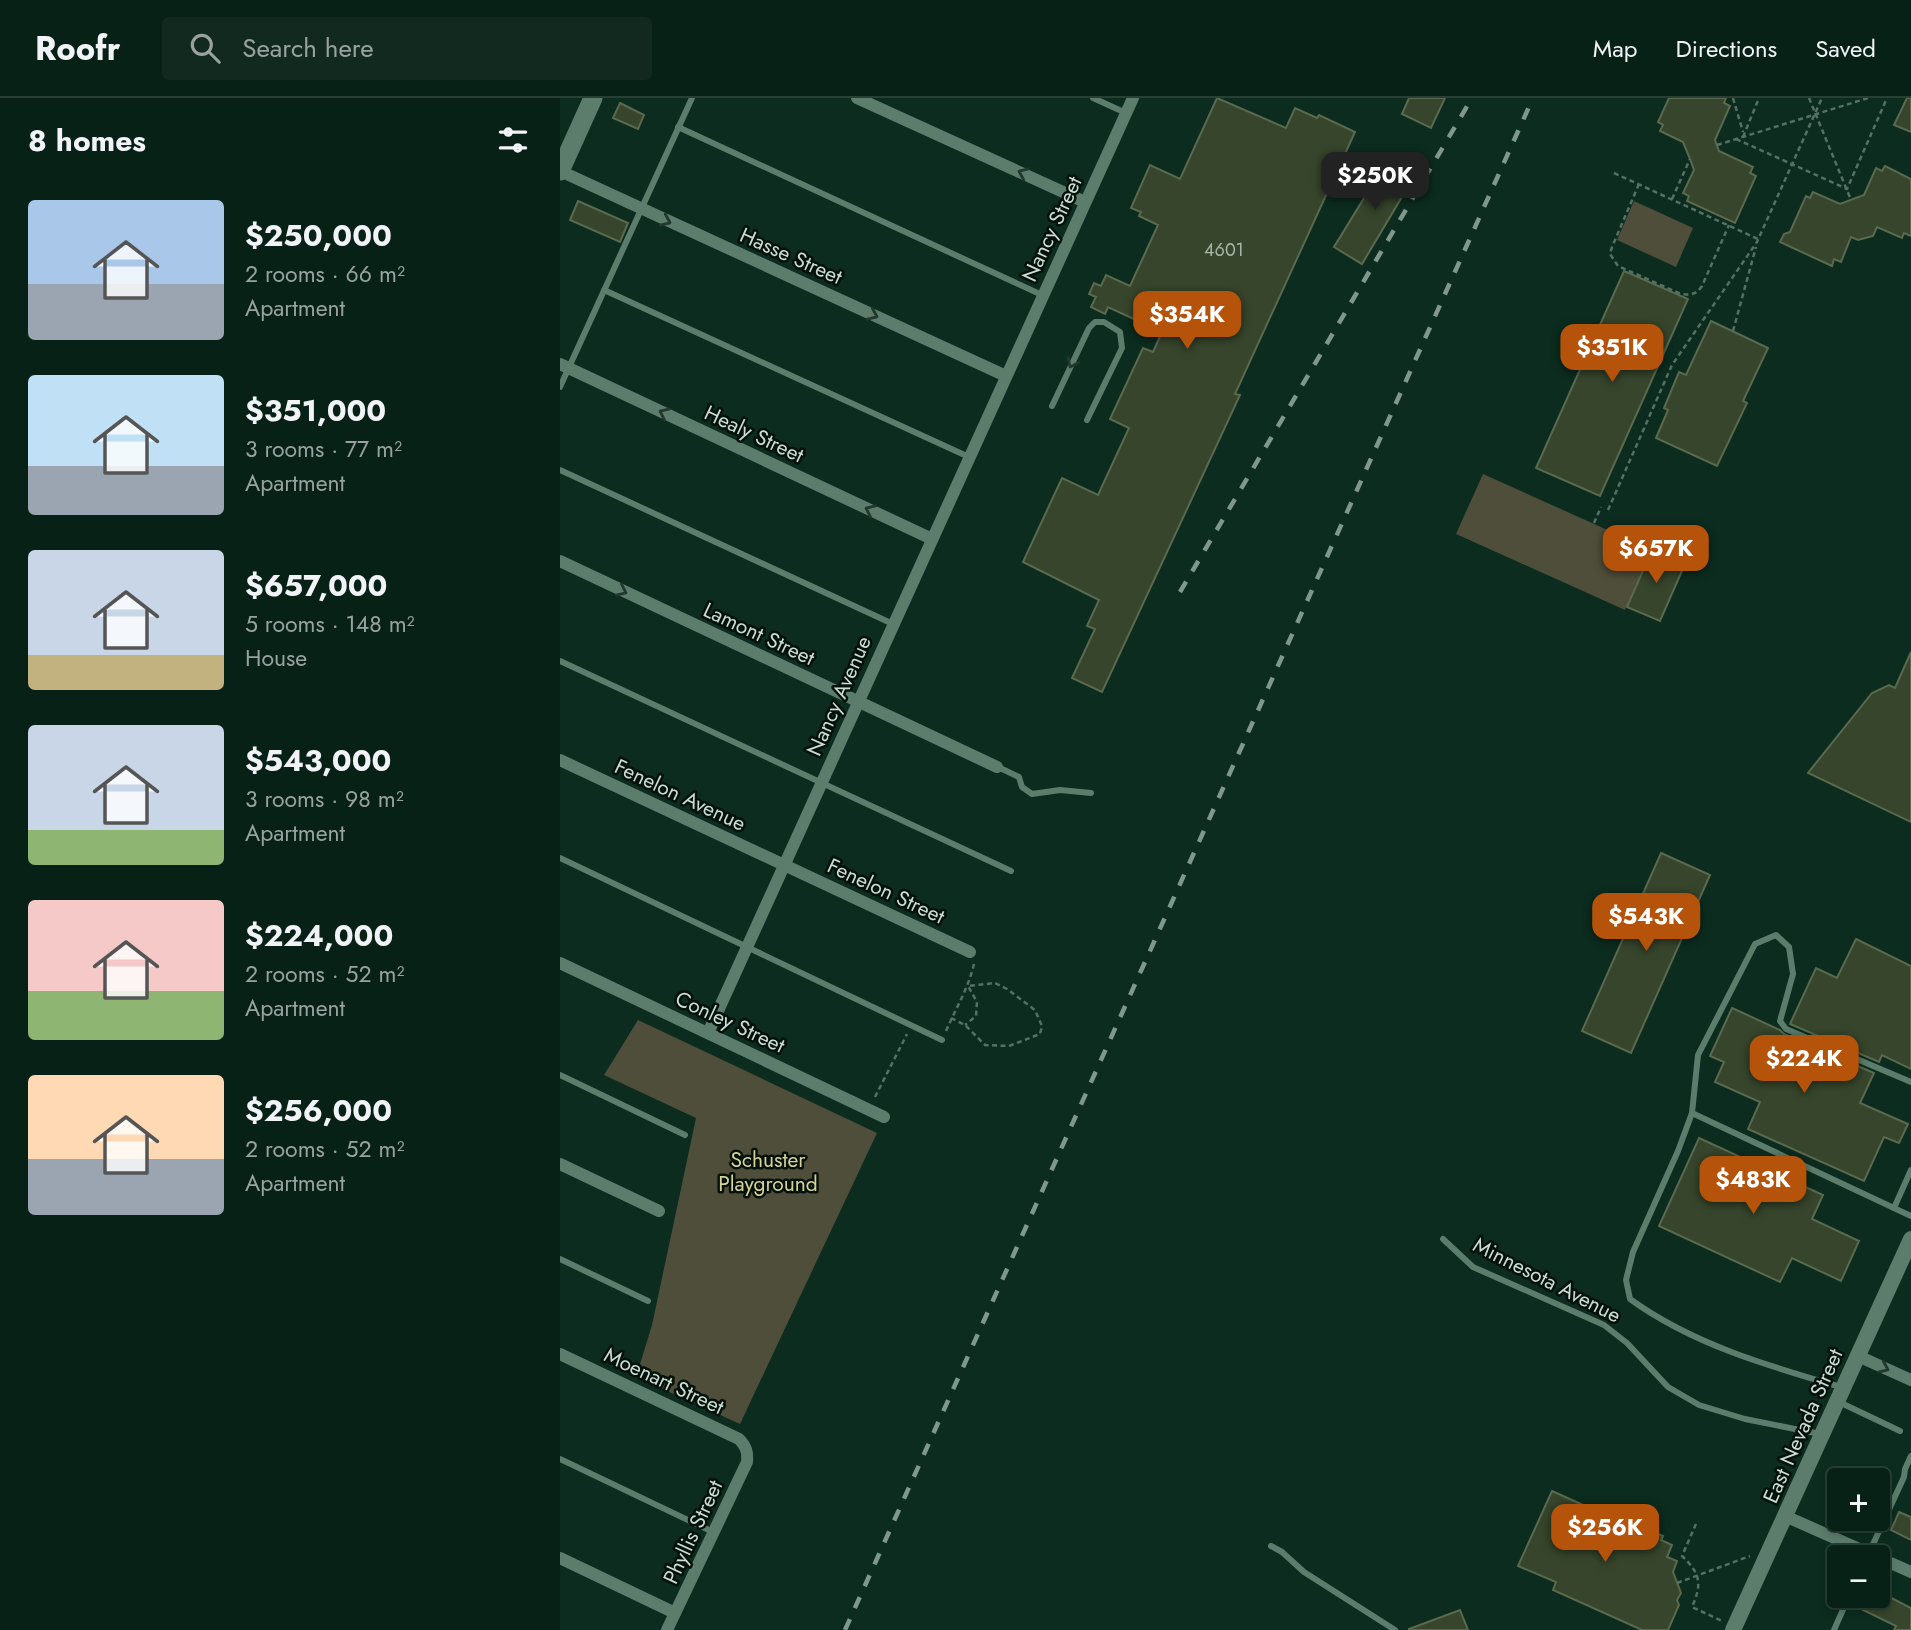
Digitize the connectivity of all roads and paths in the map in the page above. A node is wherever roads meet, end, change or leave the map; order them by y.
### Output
1 (593, 98) edge
2 (692, 98) edge
3 (857, 98) edge
4 (1093, 98) edge
5 (1133, 98) edge
6 (1733, 98) edge
7 (1759, 98) edge
8 (1808, 98) edge
9 (1822, 98) edge
10 (1868, 98) edge
11 (1887, 98) edge
12 (1126, 113) junction
13 (1815, 113) junction
14 (678, 127) junction
15 (1743, 135) junction
16 (1736, 139) junction
17 (1717, 145) dead end
18 (1690, 159) dead end
19 (1792, 165) junction
20 (560, 171) edge
21 (1614, 173) dead end
22 (1639, 184) junction
23 (1847, 189) junction
24 (1672, 199) junction
25 (1851, 200) dead end
26 (1085, 202) junction
27 (641, 209) junction
28 (1729, 225) junction
29 (1758, 240) junction
30 (604, 290) junction
31 (1042, 295) junction
32 (1733, 331) dead end
33 (564, 366) edge
34 (1006, 376) junction
35 (560, 387) edge
36 (1052, 406) dead end
37 (1087, 420) dead end
38 (969, 457) junction
39 (560, 470) edge
40 (1601, 507) dead end
41 (1608, 510) dead end
42 (1594, 523) dead end
43 (932, 539) junction
44 (560, 562) edge
45 (893, 624) junction
46 (560, 661) edge
47 (858, 701) junction
48 (560, 760) edge
49 (997, 767) joint
50 (821, 783) junction
51 (1091, 793) dead end
52 (560, 858) edge
53 (785, 864) junction
54 (1012, 871) dead end
55 (746, 948) junction
56 (970, 952) joint
57 (560, 962) edge
58 (968, 986) junction
59 (951, 1018) junction
60 (911, 1025) junction
61 (965, 1025) junction
62 (708, 1033) junction
63 (942, 1040) joint
64 (560, 1075) edge
65 (1911, 1082) edge
66 (863, 1107) junction
67 (1692, 1113) junction
68 (884, 1117) dead end
69 (685, 1135) dead end
70 (560, 1164) edge
71 (1911, 1170) edge
72 (1894, 1208) junction
73 (659, 1211) dead end
74 (1911, 1216) edge
75 (1443, 1239) dead end
76 (1911, 1239) edge
77 (560, 1259) edge
78 (649, 1301) dead end
79 (560, 1354) edge
80 (1858, 1356) junction
81 (1911, 1380) edge
82 (1840, 1394) junction
83 (1900, 1431) dead end
84 (1822, 1435) junction
85 (746, 1449) joint
86 (1911, 1456) edge
87 (560, 1459) edge
88 (1908, 1479) edge
89 (1785, 1516) junction
90 (1696, 1524) dead end
91 (715, 1532) junction
92 (1847, 1545) edge
93 (1873, 1545) edge
94 (1271, 1546) dead end
95 (1750, 1556) dead end
96 (560, 1558) edge
97 (1890, 1564) edge
98 (1911, 1572) edge
99 (1697, 1576) junction
100 (1678, 1583) dead end
101 (1844, 1608) edge
102 (675, 1613) junction
103 (1728, 1626) edge
104 (667, 1630) edge
105 (1395, 1630) edge
106 (1834, 1630) edge

1 - 20 main road
2 - 14 lane
26 -> 3 street
4 - 12 lane
5 - 12 street, Nancy Street
6 - 15 path
7 - 15 path
8 - 13 path
9 - 13 path
10 - 13 path
11 - 23 path
12 - 26 street, Nancy Street
13 - 15 path
13 - 19 path
13 - 23 path
14 - 27 lane
14 - 31 lane
15 - 16 path
16 - 17 path
16 - 19 path
18 - 24 path
19 - 23 path
19 - 29 path
20 - 27 street, Hasse Street
21 - 22 path
22 - 24 path
22 - 28 path
23 - 25 path
24 - 28 path
26 - 31 street, Nancy Street
27 - 30 lane
27 -> 34 street, Hasse Street
28 - 29 path
29 - 32 path
29 - 41 path
30 - 33 lane
30 - 38 lane
31 - 34 street, Nancy Street
33 - 35 lane
43 -> 33 street, Healy Street
34 - 38 street, Nancy Avenue
37 -> 36 lane
38 - 43 street, Nancy Avenue
39 - 45 lane
40 - 42 path
43 - 45 street, Nancy Avenue
44 -> 47 street, Lamont Street
45 - 47 street, Nancy Avenue
46 - 50 lane
47 - 49 street, Lamont Street
47 - 50 street, Nancy Avenue
48 - 53 street, Fenelon Avenue
49 - 51 lane, Lamont Street
50 - 53 street, Nancy Avenue
50 - 54 lane
52 - 55 lane
53 - 55 street, Nancy Avenue
53 - 56 street, Fenelon Street
55 - 60 lane
55 - 62 street, Nancy Avenue
56 - 58 path
57 - 62 street, Conley Street
58 - 59 path
58 - 61 path
58 - 61 path
59 - 61 path
59 - 63 path
60 - 63 lane
60 - 66 path
62 - 66 street, Conley Street
64 - 69 lane
65 - 67 lane
66 - 68 street, Conley Street
67 - 72 lane
67 - 82 lane
70 - 73 street
71 - 72 lane
72 - 74 lane
75 - 84 lane, Minnesota Avenue
76 - 80 street, East Nevada Street
77 - 78 lane
79 - 85 street, Moenart Street
80 -> 81 street
80 - 82 street, East Nevada Street
82 - 83 lane
82 - 84 street, East Nevada Street
84 - 89 street, East Nevada Street
85 - 91 street, Phyllis Street
86 - 88 lane
87 - 91 lane
88 - 93 lane
89 - 92 street
89 - 103 street, East Nevada Street
90 - 99 path
91 - 102 street, Phyllis Street
94 - 105 lane
95 - 99 path
96 - 102 street
97 - 98 street
99 - 100 path
99 - 103 path
101 - 106 lane
102 - 104 street, Phyllis Street

